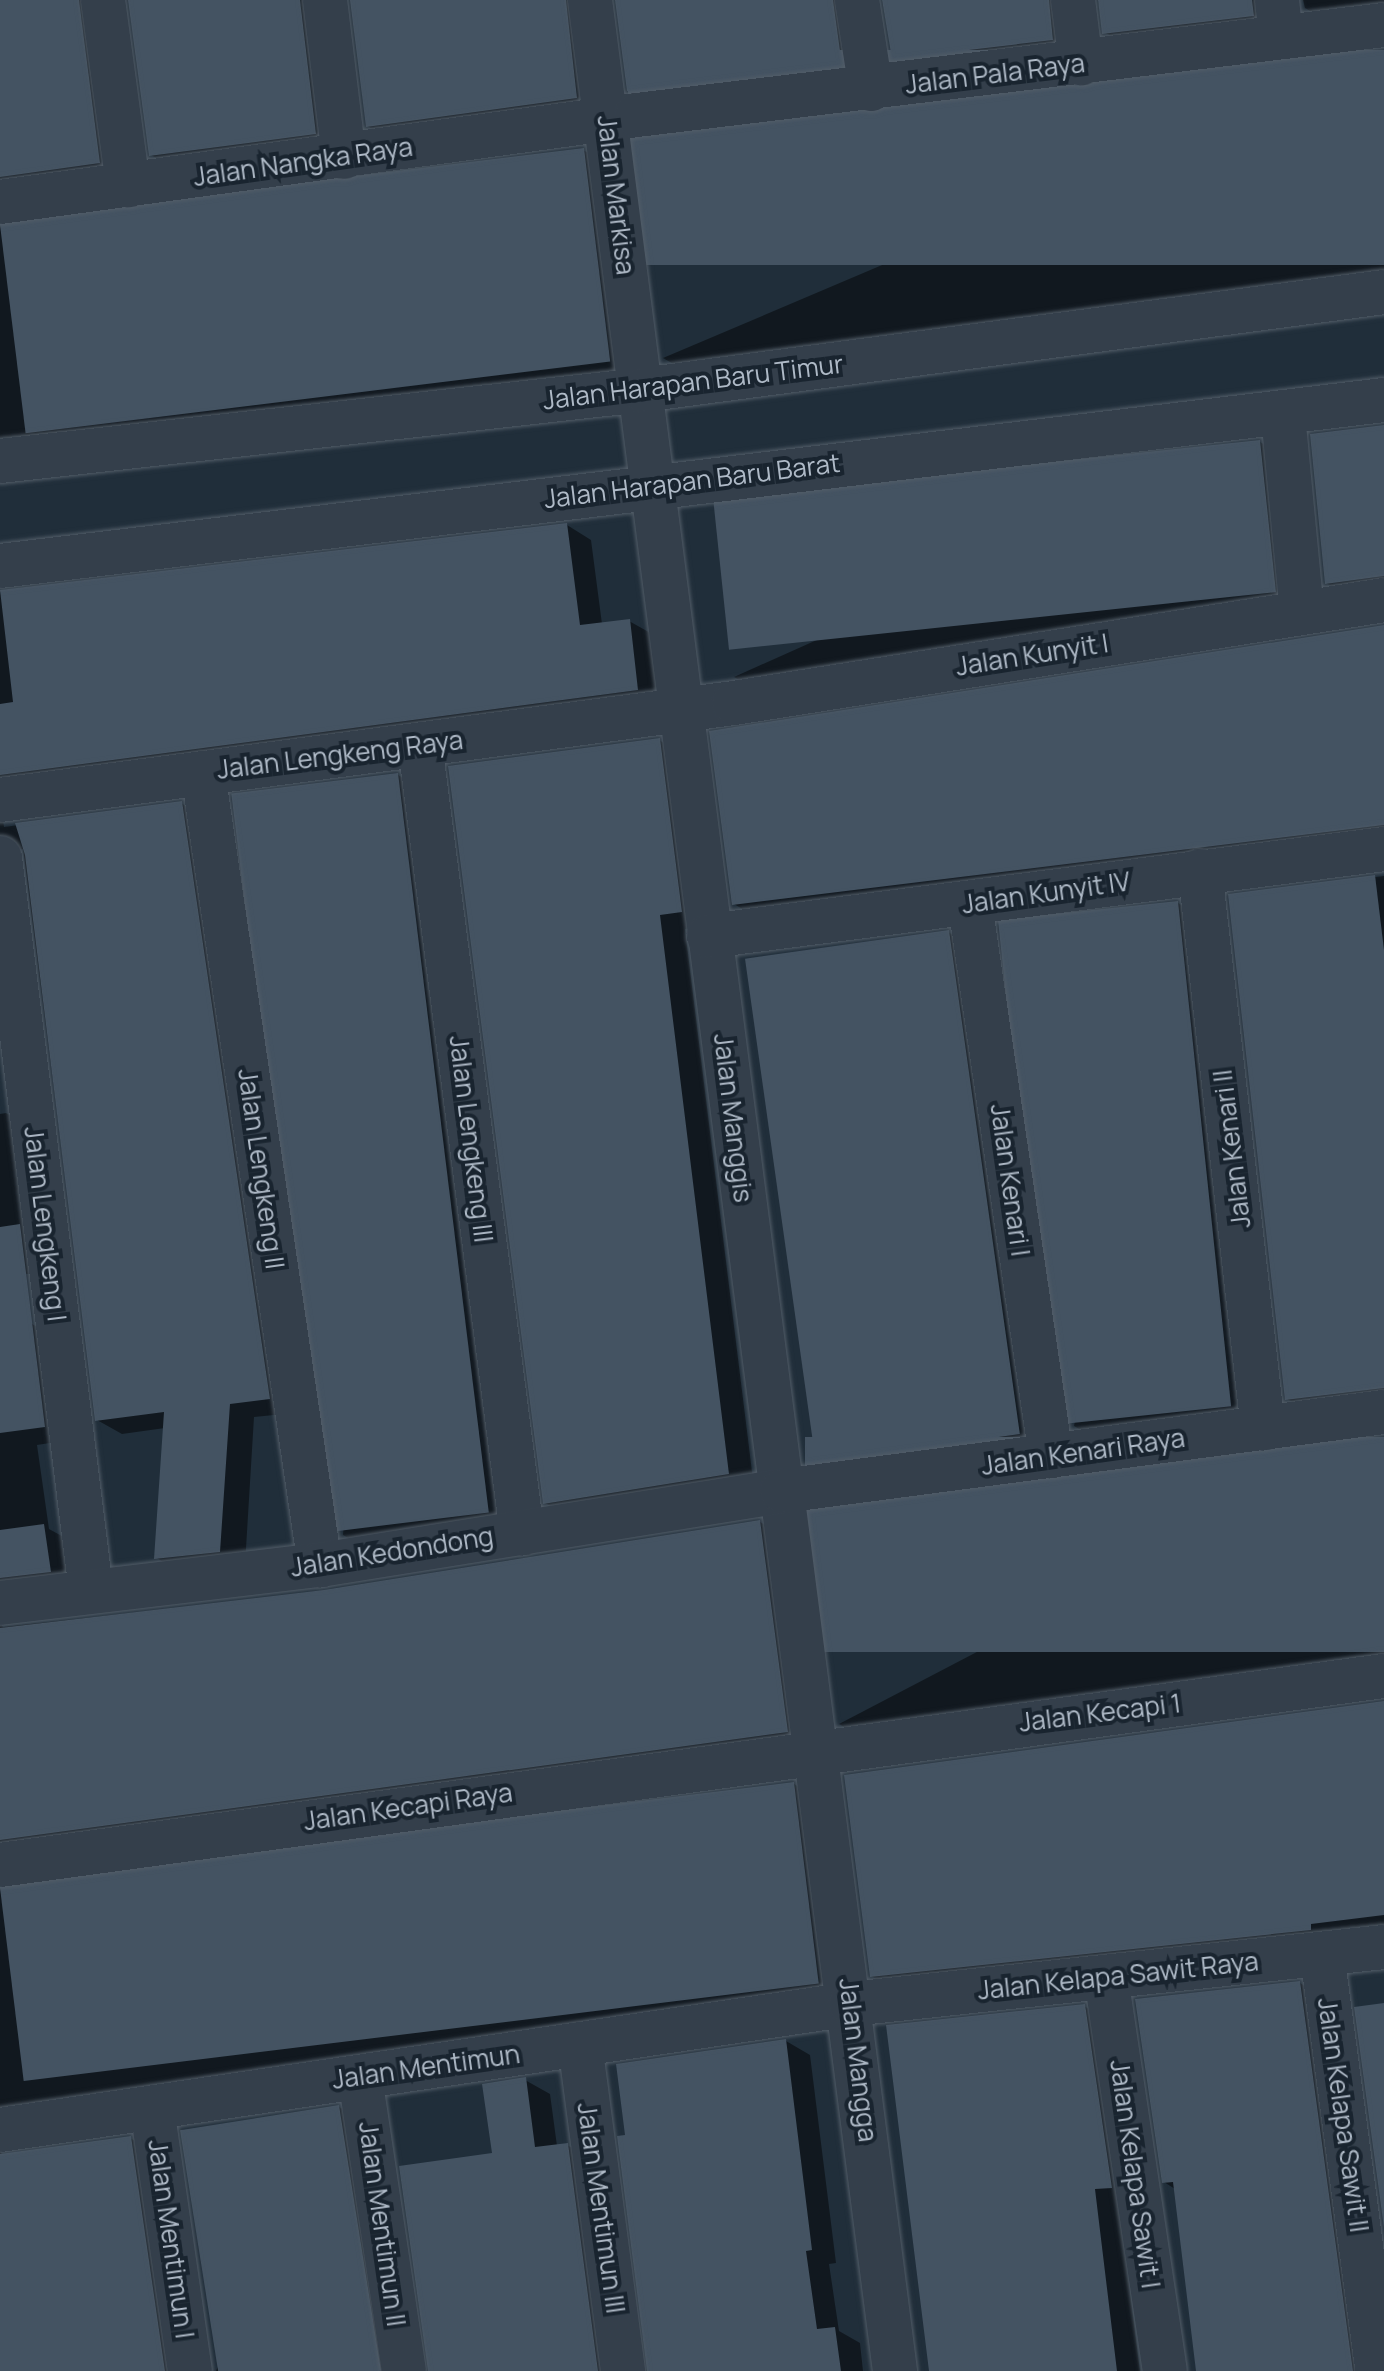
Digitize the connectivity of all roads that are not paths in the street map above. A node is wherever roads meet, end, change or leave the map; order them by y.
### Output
1 (103, 0) edge
2 (325, 0) edge
3 (590, 0) edge
4 (857, 0) edge
5 (1073, 0) edge
6 (1279, 18) edge
7 (1384, 25) edge
8 (1081, 63) junction
9 (871, 89) junction
10 (607, 121) junction
11 (344, 157) junction
12 (128, 185) junction
13 (0, 202) edge
14 (1384, 292) edge
15 (642, 390) junction
16 (1384, 400) edge
17 (1283, 415) junction
18 (0, 461) edge
19 (652, 485) junction
20 (0, 566) edge
21 (1384, 600) edge
22 (1302, 611) junction
23 (680, 710) junction
24 (420, 745) junction
25 (203, 773) junction
26 (0, 800) edge
27 (1384, 849) edge
28 (0, 858) edge
29 (1200, 871) junction
30 (970, 904) junction
31 (709, 936) junction
32 (1384, 1412) edge
33 (1263, 1428) junction
34 (1051, 1456) junction
35 (782, 1491) junction
36 (522, 1533) junction
37 (320, 1565) junction
38 (91, 1591) junction
39 (0, 1603) edge
40 (1384, 1676) edge
41 (816, 1750) junction
42 (0, 1865) edge
43 (1384, 1947) edge
44 (1322, 1954) junction
45 (1106, 1977) junction
46 (851, 2004) junction
47 (580, 2044) junction
48 (360, 2077) junction
49 (152, 2108) junction
50 (0, 2130) edge
51 (190, 2371) edge
52 (404, 2371) edge
53 (623, 2371) edge
54 (895, 2371) edge
55 (1165, 2371) edge
56 (1378, 2371) edge

1 - 12 street
2 - 11 street
3 - 10 street, Jalan Markisa
4 - 9 street
5 - 8 street
6 - 7 street, Jalan Pala Raya
6 - 8 street, Jalan Pala Raya
8 - 9 street, Jalan Pala Raya
9 - 10 street, Jalan Pala Raya
10 - 11 street, Jalan Nangka Raya
10 - 15 street, Jalan Markisa
11 - 12 street, Jalan Nangka Raya
12 - 13 street, Jalan Nangka Raya
14 - 15 street, Jalan Harapan Baru Timur
15 - 18 street, Jalan Harapan Baru Timur
15 - 19 street, Jalan Markisa
16 - 17 street, Jalan Harapan Baru Barat
17 - 19 street, Jalan Harapan Baru Barat
17 - 22 street
19 - 20 street, Jalan Harapan Baru Barat
19 - 23 street, Jalan Manggis
21 - 22 street, Jalan Kunyit I
22 - 23 street, Jalan Kunyit I
23 - 24 street, Jalan Lengkeng Raya
23 - 31 street, Jalan Manggis
24 - 25 street, Jalan Lengkeng Raya
24 - 36 street, Jalan Lengkeng III
25 - 26 street, Jalan Lengkeng Raya
25 - 37 street, Jalan Lengkeng II
27 - 29 street, Jalan Kunyit IV
28 - 38 street, Jalan Lengkeng I
29 - 30 street, Jalan Kunyit IV
29 - 33 street, Jalan Kenari II
30 - 31 street, Jalan Kunyit IV
30 - 34 street, Jalan Kenari I
31 - 35 street, Jalan Manggis
32 - 33 street, Jalan Kenari Raya
33 - 34 street, Jalan Kenari Raya
34 - 35 street, Jalan Kenari Raya
35 - 36 street, Jalan Kedondong
35 - 41 street, Jalan Manggis
36 - 37 street, Jalan Kedondong
37 - 38 street, Jalan Kedondong
38 - 39 street, Jalan Kedondong
40 - 41 street, Jalan Kecapi 1
41 - 42 street, Jalan Kecapi Raya
41 - 46 street, Jalan Mangga
43 - 44 street, Jalan Kelapa Sawit Raya
44 - 45 street, Jalan Kelapa Sawit Raya
44 - 56 street, Jalan Kelapa Sawit II
45 - 46 street, Jalan Kelapa Sawit Raya
45 - 55 street, Jalan Kelapa Sawit I
46 - 47 street, Jalan Mentimun
46 - 54 street, Jalan Mangga
47 - 48 street, Jalan Mentimun
47 - 53 street, Jalan Mentimun III
48 - 49 street, Jalan Mentimun
48 - 52 street, Jalan Mentimun II
49 - 50 street, Jalan Mentimun
49 - 51 street, Jalan Mentimun I

